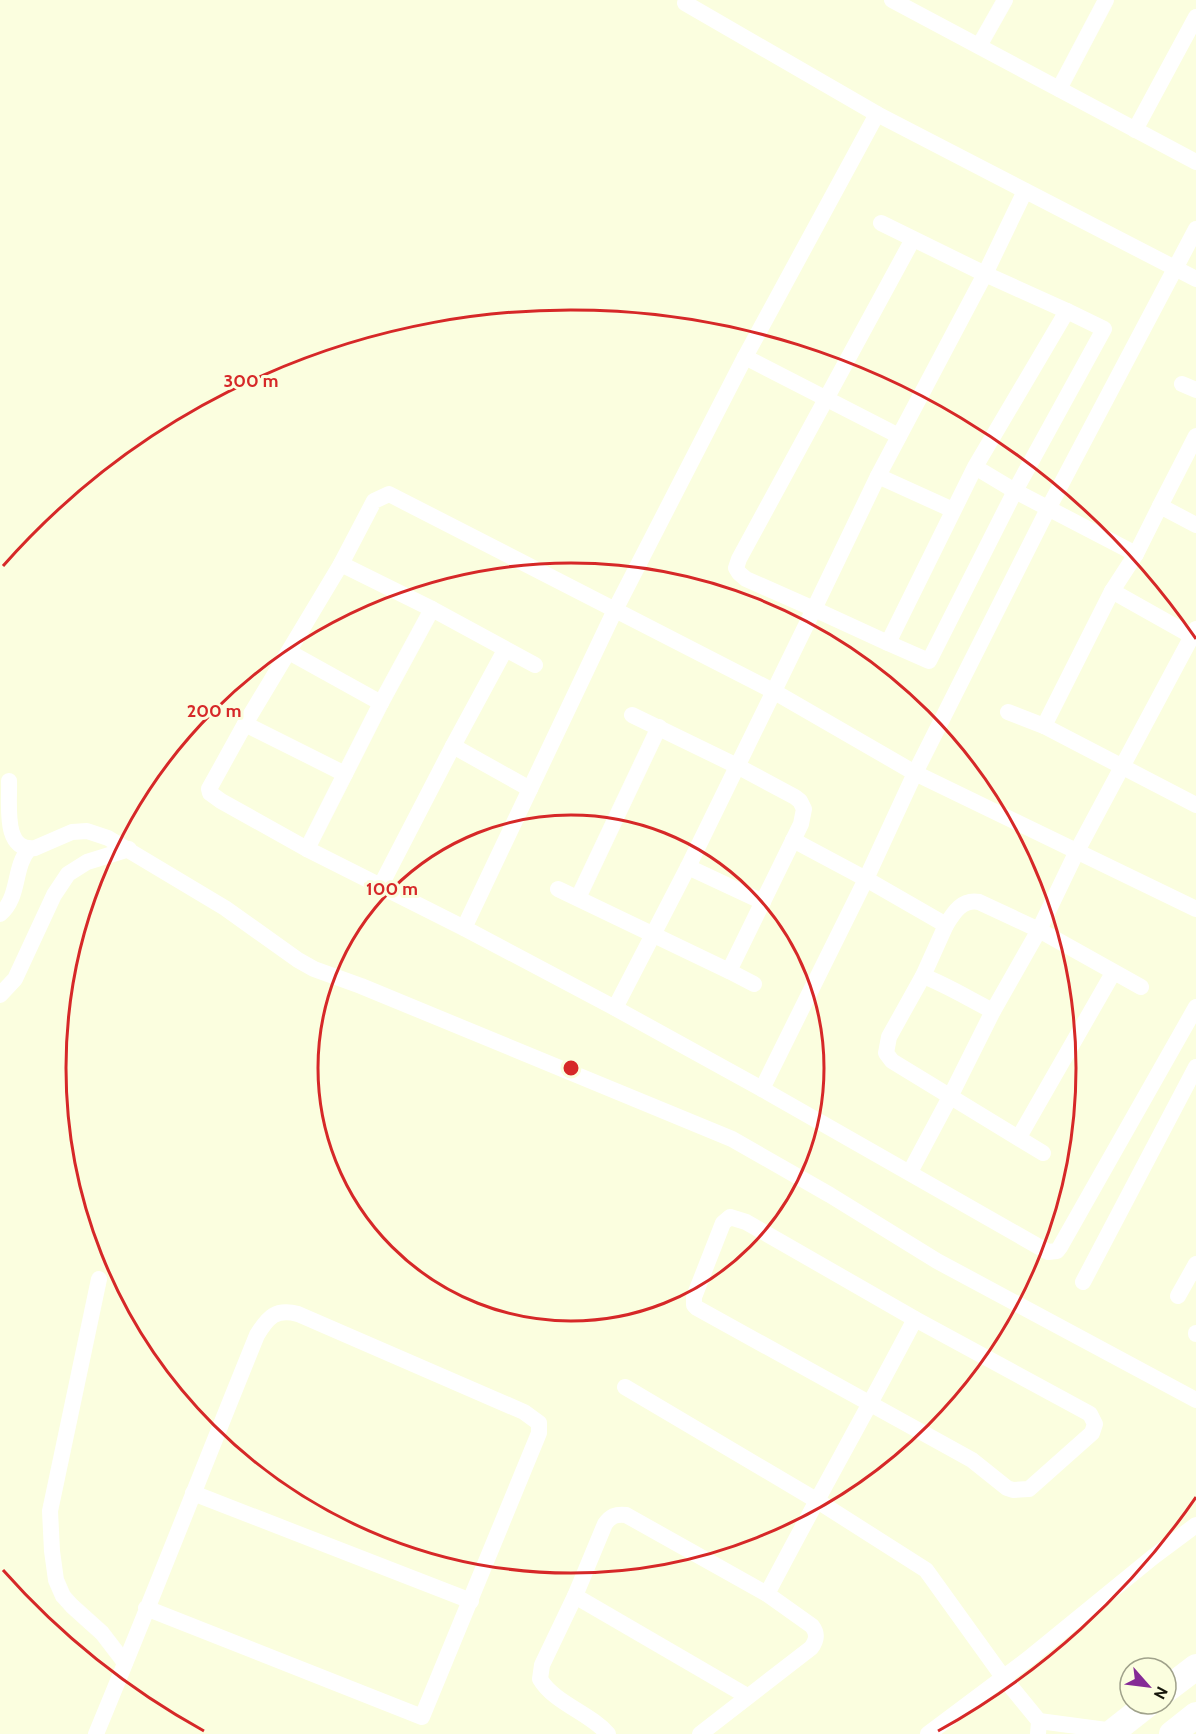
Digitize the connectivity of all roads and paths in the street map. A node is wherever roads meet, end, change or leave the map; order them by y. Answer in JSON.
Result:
{"nodes":[{"id":1,"x":1005,"y":0,"type":"edge"},
{"id":2,"x":1106,"y":0,"type":"edge"},
{"id":3,"x":901,"y":2,"type":"edge"},
{"id":4,"x":685,"y":3,"type":"dead end"},
{"id":5,"x":1196,"y":17,"type":"edge"},
{"id":6,"x":979,"y":46,"type":"junction"},
{"id":7,"x":1059,"y":89,"type":"junction"},
{"id":8,"x":877,"y":114,"type":"junction"},
{"id":9,"x":1135,"y":130,"type":"junction"},
{"id":10,"x":1196,"y":162,"type":"edge"},
{"id":11,"x":1025,"y":191,"type":"junction"},
{"id":12,"x":881,"y":223,"type":"dead end"},
{"id":13,"x":1196,"y":229,"type":"edge"},
{"id":14,"x":913,"y":239,"type":"junction"},
{"id":15,"x":1175,"y":268,"type":"junction"},
{"id":16,"x":985,"y":274,"type":"junction"},
{"id":17,"x":1196,"y":279,"type":"edge"},
{"id":18,"x":1067,"y":311,"type":"junction"},
{"id":19,"x":745,"y":357,"type":"junction"},
{"id":20,"x":826,"y":399,"type":"junction"},
{"id":21,"x":899,"y":436,"type":"junction"},
{"id":22,"x":1196,"y":436,"type":"edge"},
{"id":23,"x":975,"y":467,"type":"junction"},
{"id":24,"x":878,"y":476,"type":"junction"},
{"id":25,"x":1015,"y":491,"type":"junction"},
{"id":26,"x":1160,"y":506,"type":"junction"},
{"id":27,"x":1048,"y":509,"type":"junction"},
{"id":28,"x":953,"y":510,"type":"junction"},
{"id":29,"x":1196,"y":525,"type":"edge"},
{"id":30,"x":1136,"y":554,"type":"junction"},
{"id":31,"x":341,"y":564,"type":"junction"},
{"id":32,"x":1112,"y":591,"type":"junction"},
{"id":33,"x":432,"y":609,"type":"junction"},
{"id":34,"x":814,"y":609,"type":"junction"},
{"id":35,"x":615,"y":610,"type":"junction"},
{"id":36,"x":1194,"y":632,"type":"edge"},
{"id":37,"x":888,"y":643,"type":"junction"},
{"id":38,"x":506,"y":650,"type":"junction"},
{"id":39,"x":289,"y":652,"type":"junction"},
{"id":40,"x":535,"y":665,"type":"dead end"},
{"id":41,"x":773,"y":691,"type":"junction"},
{"id":42,"x":381,"y":703,"type":"junction"},
{"id":43,"x":1008,"y":712,"type":"dead end"},
{"id":44,"x":632,"y":715,"type":"dead end"},
{"id":45,"x":244,"y":724,"type":"junction"},
{"id":46,"x":1044,"y":726,"type":"junction"},
{"id":47,"x":659,"y":728,"type":"junction"},
{"id":48,"x":453,"y":746,"type":"junction"},
{"id":49,"x":737,"y":766,"type":"junction"},
{"id":50,"x":1123,"y":766,"type":"junction"},
{"id":51,"x":915,"y":773,"type":"junction"},
{"id":52,"x":345,"y":774,"type":"junction"},
{"id":53,"x":9,"y":781,"type":"dead end"},
{"id":54,"x":530,"y":789,"type":"junction"},
{"id":55,"x":1195,"y":802,"type":"edge"},
{"id":56,"x":793,"y":840,"type":"junction"},
{"id":57,"x":29,"y":849,"type":"junction"},
{"id":58,"x":129,"y":849,"type":"junction"},
{"id":59,"x":307,"y":849,"type":"junction"},
{"id":60,"x":1077,"y":851,"type":"junction"},
{"id":61,"x":688,"y":867,"type":"junction"},
{"id":62,"x":867,"y":879,"type":"junction"},
{"id":63,"x":381,"y":887,"type":"junction"},
{"id":64,"x":558,"y":889,"type":"dead end"},
{"id":65,"x":578,"y":898,"type":"junction"},
{"id":66,"x":763,"y":902,"type":"junction"},
{"id":67,"x":1196,"y":909,"type":"edge"},
{"id":68,"x":0,"y":914,"type":"edge"},
{"id":69,"x":946,"y":925,"type":"junction"},
{"id":70,"x":464,"y":928,"type":"junction"},
{"id":71,"x":1039,"y":930,"type":"junction"},
{"id":72,"x":651,"y":935,"type":"junction"},
{"id":73,"x":729,"y":971,"type":"junction"},
{"id":74,"x":1113,"y":973,"type":"junction"},
{"id":75,"x":923,"y":976,"type":"junction"},
{"id":76,"x":754,"y":984,"type":"dead end"},
{"id":77,"x":1141,"y":987,"type":"dead end"},
{"id":78,"x":0,"y":995,"type":"edge"},
{"id":79,"x":1196,"y":1007,"type":"edge"},
{"id":80,"x":615,"y":1008,"type":"junction"},
{"id":81,"x":993,"y":1011,"type":"junction"},
{"id":82,"x":1196,"y":1067,"type":"edge"},
{"id":83,"x":762,"y":1089,"type":"junction"},
{"id":84,"x":950,"y":1097,"type":"junction"},
{"id":85,"x":1019,"y":1137,"type":"junction"},
{"id":86,"x":1043,"y":1153,"type":"dead end"},
{"id":87,"x":910,"y":1172,"type":"junction"},
{"id":88,"x":1196,"y":1264,"type":"edge"},
{"id":89,"x":99,"y":1279,"type":"dead end"},
{"id":90,"x":1083,"y":1281,"type":"dead end"},
{"id":91,"x":1178,"y":1296,"type":"dead end"},
{"id":92,"x":915,"y":1319,"type":"junction"},
{"id":93,"x":625,"y":1387,"type":"dead end"},
{"id":94,"x":1196,"y":1400,"type":"edge"},
{"id":95,"x":870,"y":1404,"type":"junction"},
{"id":96,"x":193,"y":1493,"type":"junction"},
{"id":97,"x":816,"y":1500,"type":"junction"},
{"id":98,"x":1196,"y":1525,"type":"edge"},
{"id":99,"x":767,"y":1594,"type":"junction"},
{"id":100,"x":575,"y":1596,"type":"junction"},
{"id":101,"x":471,"y":1601,"type":"junction"},
{"id":102,"x":146,"y":1608,"type":"junction"},
{"id":103,"x":125,"y":1663,"type":"junction"},
{"id":104,"x":1196,"y":1667,"type":"edge"},
{"id":105,"x":1003,"y":1677,"type":"junction"},
{"id":106,"x":1178,"y":1681,"type":"edge"},
{"id":107,"x":747,"y":1696,"type":"junction"},
{"id":108,"x":1196,"y":1715,"type":"edge"},
{"id":109,"x":1133,"y":1716,"type":"edge"},
{"id":110,"x":1038,"y":1727,"type":"edge"},
{"id":111,"x":605,"y":1731,"type":"edge"},
{"id":112,"x":1112,"y":1732,"type":"edge"},
{"id":113,"x":96,"y":1734,"type":"edge"},
{"id":114,"x":621,"y":1734,"type":"edge"},
{"id":115,"x":700,"y":1734,"type":"edge"},
{"id":116,"x":927,"y":1734,"type":"edge"},
{"id":117,"x":1172,"y":1734,"type":"edge"}],
"edges":[{"from":1,"to":6,"type":"street"},
{"from":2,"to":7,"type":"street"},
{"from":3,"to":6,"type":"street"},
{"from":4,"to":8,"type":"street"},
{"from":5,"to":9,"type":"street"},
{"from":6,"to":7,"type":"street"},
{"from":7,"to":9,"type":"street"},
{"from":8,"to":11,"type":"street"},
{"from":8,"to":19,"type":"street"},
{"from":9,"to":10,"type":"street"},
{"from":11,"to":15,"type":"street"},
{"from":11,"to":16,"type":"street"},
{"from":12,"to":14,"type":"street"},
{"from":13,"to":15,"type":"street"},
{"from":14,"to":16,"type":"street"},
{"from":14,"to":20,"type":"street"},
{"from":15,"to":17,"type":"street"},
{"from":15,"to":27,"type":"street"},
{"from":16,"to":18,"type":"street"},
{"from":16,"to":21,"type":"street"},
{"from":18,"to":23,"type":"street"},
{"from":18,"to":25,"type":"street"},
{"from":19,"to":20,"type":"street"},
{"from":19,"to":35,"type":"street"},
{"from":20,"to":21,"type":"street"},
{"from":20,"to":34,"type":"street"},
{"from":21,"to":24,"type":"street"},
{"from":22,"to":26,"type":"street"},
{"from":23,"to":25,"type":"street"},
{"from":23,"to":28,"type":"street"},
{"from":24,"to":28,"type":"street"},
{"from":24,"to":34,"type":"street"},
{"from":25,"to":27,"type":"street"},
{"from":25,"to":37,"type":"street"},
{"from":26,"to":29,"type":"street"},
{"from":26,"to":30,"type":"street"},
{"from":27,"to":30,"type":"street"},
{"from":27,"to":51,"type":"street"},
{"from":28,"to":37,"type":"street"},
{"from":30,"to":32,"type":"street"},
{"from":31,"to":33,"type":"street"},
{"from":31,"to":35,"type":"street"},
{"from":31,"to":39,"type":"street"},
{"from":32,"to":36,"type":"street"},
{"from":32,"to":46,"type":"street"},
{"from":33,"to":38,"type":"street"},
{"from":33,"to":42,"type":"street"},
{"from":34,"to":37,"type":"street"},
{"from":34,"to":41,"type":"street"},
{"from":35,"to":41,"type":"street"},
{"from":35,"to":54,"type":"street"},
{"from":36,"to":50,"type":"street"},
{"from":38,"to":40,"type":"street"},
{"from":38,"to":48,"type":"street"},
{"from":39,"to":42,"type":"street"},
{"from":39,"to":45,"type":"street"},
{"from":41,"to":49,"type":"street"},
{"from":41,"to":51,"type":"street"},
{"from":42,"to":52,"type":"street"},
{"from":43,"to":46,"type":"street"},
{"from":44,"to":47,"type":"street"},
{"from":45,"to":52,"type":"street"},
{"from":45,"to":59,"type":"street"},
{"from":46,"to":50,"type":"street"},
{"from":47,"to":49,"type":"street"},
{"from":47,"to":65,"type":"street"},
{"from":48,"to":54,"type":"street"},
{"from":48,"to":63,"type":"street"},
{"from":49,"to":56,"type":"street"},
{"from":49,"to":61,"type":"street"},
{"from":50,"to":55,"type":"street"},
{"from":50,"to":60,"type":"street"},
{"from":51,"to":60,"type":"street"},
{"from":51,"to":62,"type":"street"},
{"from":52,"to":59,"type":"street"},
{"from":53,"to":57,"type":"street"},
{"from":54,"to":70,"type":"street"},
{"from":56,"to":62,"type":"street"},
{"from":56,"to":66,"type":"street"},
{"from":57,"to":58,"type":"street"},
{"from":57,"to":68,"type":"street"},
{"from":58,"to":78,"type":"street"},
{"from":58,"to":94,"type":"street"},
{"from":59,"to":63,"type":"street"},
{"from":60,"to":67,"type":"street"},
{"from":60,"to":71,"type":"street"},
{"from":61,"to":66,"type":"street"},
{"from":61,"to":72,"type":"street"},
{"from":62,"to":69,"type":"street"},
{"from":62,"to":83,"type":"street"},
{"from":63,"to":70,"type":"street"},
{"from":64,"to":65,"type":"street"},
{"from":65,"to":72,"type":"street"},
{"from":66,"to":73,"type":"street"},
{"from":69,"to":71,"type":"street"},
{"from":69,"to":75,"type":"street"},
{"from":70,"to":80,"type":"street"},
{"from":71,"to":74,"type":"street"},
{"from":71,"to":81,"type":"street"},
{"from":72,"to":73,"type":"street"},
{"from":72,"to":80,"type":"street"},
{"from":73,"to":76,"type":"street"},
{"from":74,"to":77,"type":"street"},
{"from":74,"to":85,"type":"street"},
{"from":75,"to":81,"type":"street"},
{"from":75,"to":84,"type":"street"},
{"from":79,"to":87,"type":"street"},
{"from":80,"to":83,"type":"street"},
{"from":81,"to":84,"type":"street"},
{"from":82,"to":90,"type":"street"},
{"from":83,"to":87,"type":"street"},
{"from":84,"to":85,"type":"street"},
{"from":84,"to":87,"type":"street"},
{"from":85,"to":86,"type":"street"},
{"from":88,"to":91,"type":"street"},
{"from":89,"to":103,"type":"street"},
{"from":92,"to":95,"type":"street"},
{"from":92,"to":95,"type":"street"},
{"from":92,"to":95,"type":"street"},
{"from":93,"to":97,"type":"street"},
{"from":95,"to":97,"type":"street"},
{"from":96,"to":101,"type":"street"},
{"from":96,"to":101,"type":"street"},
{"from":96,"to":102,"type":"street"},
{"from":97,"to":99,"type":"street"},
{"from":97,"to":105,"type":"street"},
{"from":98,"to":105,"type":"street"},
{"from":99,"to":100,"type":"street"},
{"from":99,"to":107,"type":"street"},
{"from":100,"to":107,"type":"street"},
{"from":100,"to":111,"type":"street"},
{"from":101,"to":102,"type":"street"},
{"from":102,"to":103,"type":"street"},
{"from":103,"to":113,"type":"street"},
{"from":104,"to":106,"type":"highway"},
{"from":105,"to":110,"type":"street"},
{"from":105,"to":116,"type":"street"},
{"from":107,"to":115,"type":"street"},
{"from":108,"to":117,"type":"highway"},
{"from":109,"to":112,"type":"highway"},
{"from":110,"to":112,"type":"street"},
{"from":111,"to":114,"type":"street"}]}
